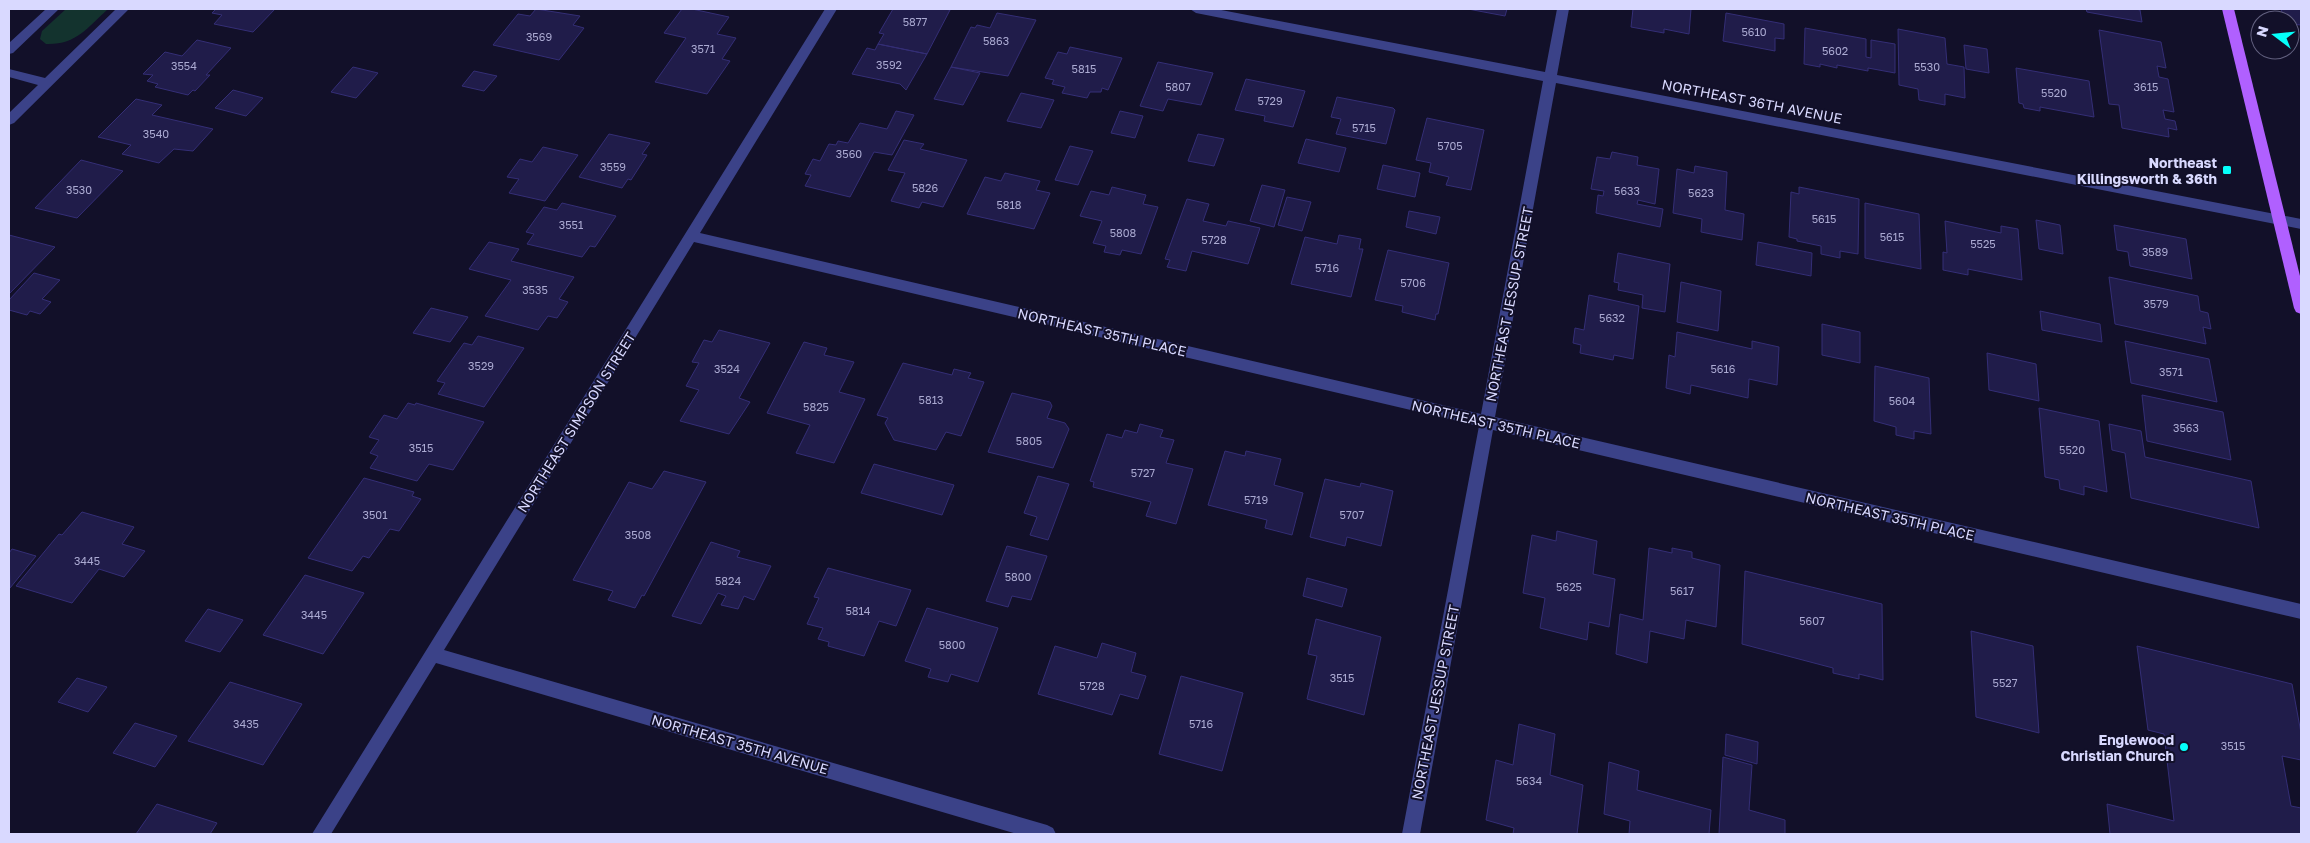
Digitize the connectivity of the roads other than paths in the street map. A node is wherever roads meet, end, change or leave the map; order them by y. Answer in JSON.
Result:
{"nodes":[{"id":1,"x":53,"y":9,"type":"edge"},
{"id":2,"x":123,"y":9,"type":"edge"},
{"id":3,"x":832,"y":9,"type":"edge"},
{"id":4,"x":1196,"y":9,"type":"edge"},
{"id":5,"x":1563,"y":9,"type":"edge"},
{"id":6,"x":2228,"y":9,"type":"edge"},
{"id":7,"x":9,"y":50,"type":"edge"},
{"id":8,"x":9,"y":74,"type":"edge"},
{"id":9,"x":1552,"y":77,"type":"junction"},
{"id":10,"x":48,"y":82,"type":"junction"},
{"id":11,"x":9,"y":120,"type":"edge"},
{"id":12,"x":2280,"y":220,"type":"junction"},
{"id":13,"x":2301,"y":224,"type":"edge"},
{"id":14,"x":691,"y":236,"type":"junction"},
{"id":15,"x":2301,"y":308,"type":"edge"},
{"id":16,"x":1487,"y":422,"type":"junction"},
{"id":17,"x":2301,"y":612,"type":"edge"},
{"id":18,"x":432,"y":654,"type":"junction"},
{"id":19,"x":321,"y":834,"type":"edge"},
{"id":20,"x":1047,"y":834,"type":"edge"},
{"id":21,"x":1410,"y":834,"type":"edge"}],
"edges":[{"from":1,"to":7,"type":"street"},
{"from":2,"to":10,"type":"street"},
{"from":3,"to":14,"type":"street","name":"NORTHEAST SIMPSON STREET"},
{"from":4,"to":9,"type":"street","name":"NORTHEAST 36TH AVENUE"},
{"from":5,"to":9,"type":"street","name":"NORTHEAST JESSUP STREET"},
{"from":6,"to":12,"type":"main road"},
{"from":8,"to":10,"type":"street"},
{"from":9,"to":12,"type":"street","name":"NORTHEAST 36TH AVENUE"},
{"from":9,"to":16,"type":"street","name":"NORTHEAST JESSUP STREET"},
{"from":10,"to":11,"type":"street"},
{"from":12,"to":13,"type":"street","name":"NORTHEAST 36TH AVENUE"},
{"from":12,"to":15,"type":"main road"},
{"from":14,"to":16,"type":"street","name":"NORTHEAST 35TH PLACE"},
{"from":14,"to":18,"type":"street","name":"NORTHEAST SIMPSON STREET"},
{"from":16,"to":17,"type":"street","name":"NORTHEAST 35TH PLACE"},
{"from":16,"to":21,"type":"street","name":"NORTHEAST JESSUP STREET"},
{"from":18,"to":19,"type":"street","name":"NORTHEAST SIMPSON STREET"},
{"from":18,"to":20,"type":"street","name":"NORTHEAST 35TH AVENUE"}]}
